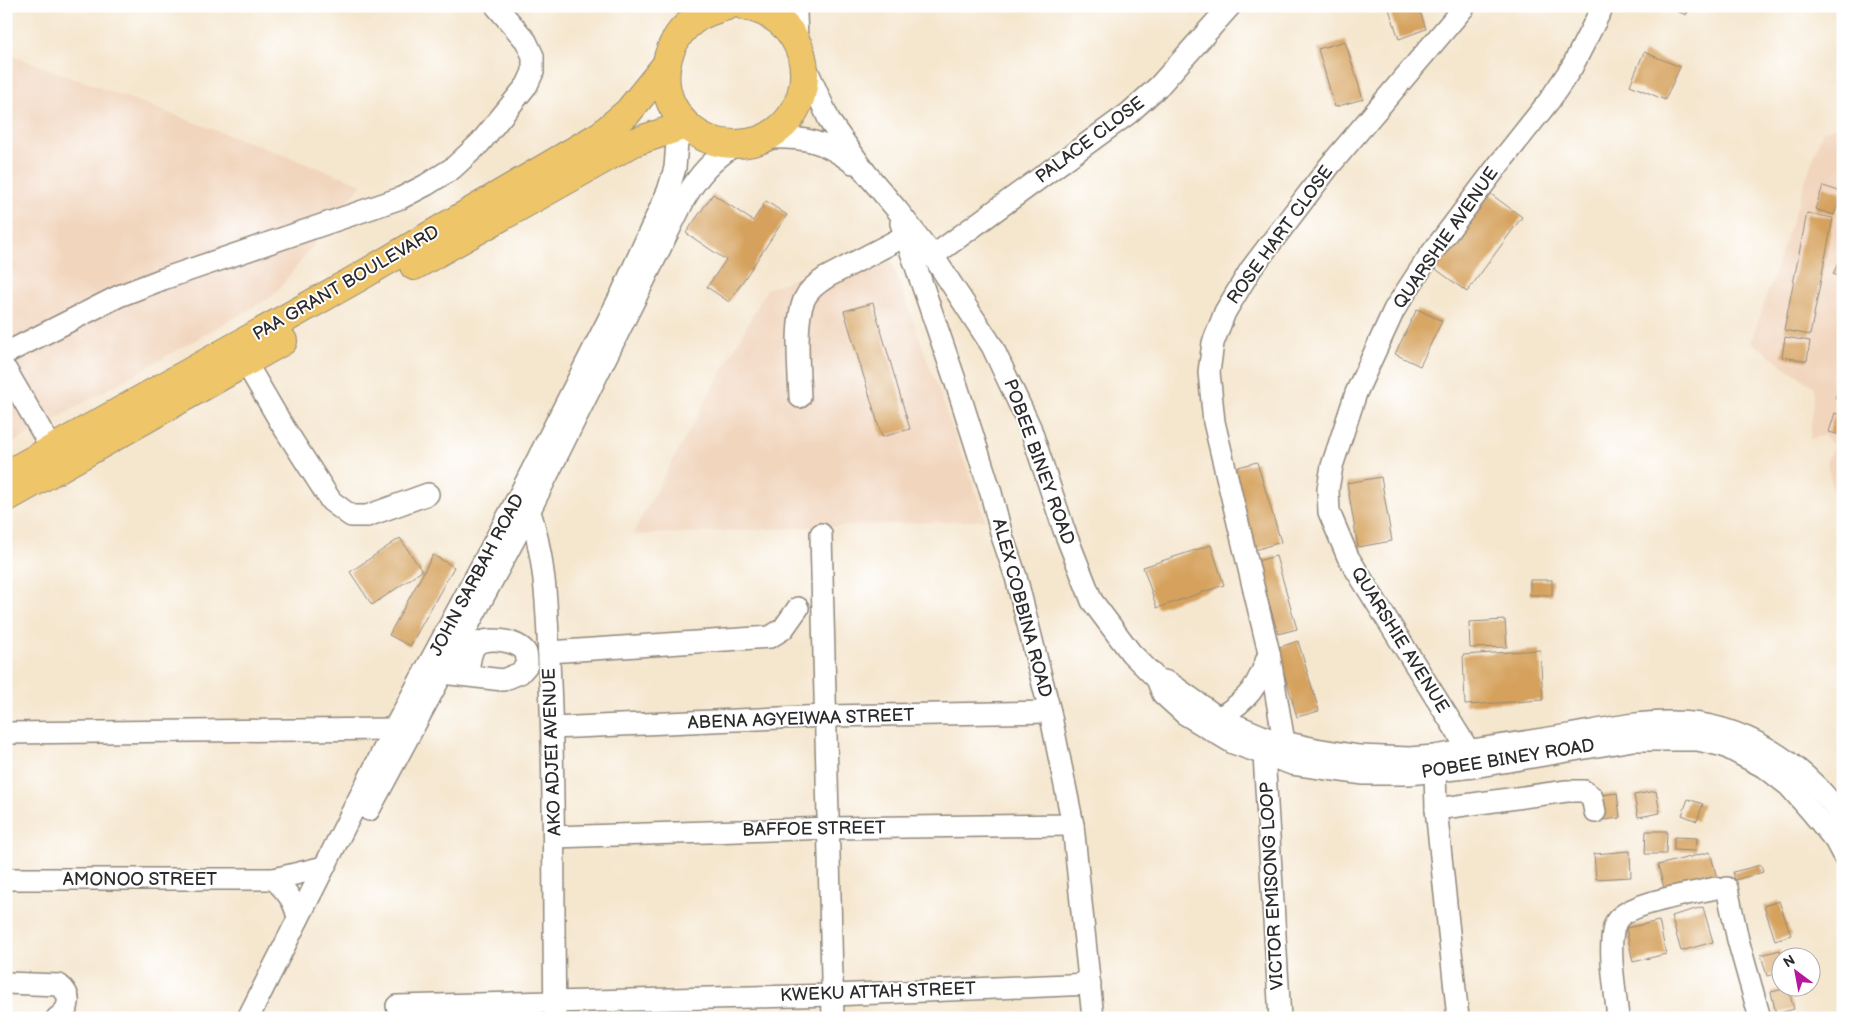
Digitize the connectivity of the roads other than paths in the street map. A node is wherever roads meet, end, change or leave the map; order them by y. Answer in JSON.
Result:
{"nodes":[{"id":1,"x":496,"y":6,"type":"edge"},
{"id":2,"x":743,"y":6,"type":"edge"},
{"id":3,"x":798,"y":6,"type":"edge"},
{"id":4,"x":1230,"y":6,"type":"edge"},
{"id":5,"x":1465,"y":6,"type":"edge"},
{"id":6,"x":1603,"y":6,"type":"edge"},
{"id":7,"x":682,"y":18,"type":"edge"},
{"id":8,"x":800,"y":51,"type":"junction"},
{"id":9,"x":666,"y":66,"type":"junction"},
{"id":10,"x":687,"y":126,"type":"junction"},
{"id":11,"x":764,"y":138,"type":"junction"},
{"id":12,"x":734,"y":145,"type":"junction"},
{"id":13,"x":866,"y":173,"type":"junction"},
{"id":14,"x":898,"y":210,"type":"junction"},
{"id":15,"x":905,"y":236,"type":"junction"},
{"id":16,"x":933,"y":256,"type":"junction"},
{"id":17,"x":6,"y":353,"type":"edge"},
{"id":18,"x":246,"y":363,"type":"junction"},
{"id":19,"x":6,"y":370,"type":"edge"},
{"id":20,"x":800,"y":396,"type":"dead end"},
{"id":21,"x":57,"y":458,"type":"junction"},
{"id":22,"x":6,"y":475,"type":"edge"},
{"id":23,"x":522,"y":490,"type":"junction"},
{"id":24,"x":428,"y":494,"type":"dead end"},
{"id":25,"x":6,"y":498,"type":"edge"},
{"id":26,"x":530,"y":510,"type":"junction"},
{"id":27,"x":821,"y":534,"type":"dead end"},
{"id":28,"x":798,"y":608,"type":"dead end"},
{"id":29,"x":549,"y":652,"type":"junction"},
{"id":30,"x":1269,"y":653,"type":"junction"},
{"id":31,"x":442,"y":673,"type":"junction"},
{"id":32,"x":468,"y":676,"type":"dead end"},
{"id":33,"x":1157,"y":679,"type":"junction"},
{"id":34,"x":1050,"y":712,"type":"junction"},
{"id":35,"x":827,"y":716,"type":"junction"},
{"id":36,"x":1219,"y":718,"type":"junction"},
{"id":37,"x":552,"y":728,"type":"junction"},
{"id":38,"x":394,"y":729,"type":"junction"},
{"id":39,"x":6,"y":733,"type":"edge"},
{"id":40,"x":1284,"y":742,"type":"junction"},
{"id":41,"x":1469,"y":751,"type":"junction"},
{"id":42,"x":1264,"y":755,"type":"junction"},
{"id":43,"x":1435,"y":771,"type":"junction"},
{"id":44,"x":1436,"y":809,"type":"junction"},
{"id":45,"x":1595,"y":812,"type":"dead end"},
{"id":46,"x":1843,"y":818,"type":"edge"},
{"id":47,"x":1073,"y":825,"type":"junction"},
{"id":48,"x":829,"y":828,"type":"junction"},
{"id":49,"x":554,"y":837,"type":"junction"},
{"id":50,"x":1843,"y":856,"type":"edge"},
{"id":51,"x":324,"y":867,"type":"junction"},
{"id":52,"x":6,"y":879,"type":"edge"},
{"id":53,"x":274,"y":879,"type":"junction"},
{"id":54,"x":298,"y":919,"type":"junction"},
{"id":55,"x":6,"y":983,"type":"edge"},
{"id":56,"x":1090,"y":984,"type":"junction"},
{"id":57,"x":833,"y":995,"type":"junction"},
{"id":58,"x":397,"y":1006,"type":"dead end"},
{"id":59,"x":555,"y":1010,"type":"edge"},
{"id":60,"x":57,"y":1018,"type":"edge"},
{"id":61,"x":248,"y":1018,"type":"edge"},
{"id":62,"x":262,"y":1018,"type":"edge"},
{"id":63,"x":833,"y":1018,"type":"edge"},
{"id":64,"x":1093,"y":1018,"type":"edge"},
{"id":65,"x":1280,"y":1018,"type":"edge"},
{"id":66,"x":1458,"y":1018,"type":"edge"},
{"id":67,"x":1618,"y":1018,"type":"edge"},
{"id":68,"x":1760,"y":1018,"type":"edge"}],
"edges":[{"from":1,"to":17,"type":"street"},
{"from":2,"to":7,"type":"main road"},
{"from":2,"to":8,"type":"main road"},
{"from":3,"to":8,"type":"street"},
{"from":4,"to":16,"type":"street","name":"PALACE CLOSE"},
{"from":5,"to":30,"type":"street","name":"ROSE HART CLOSE"},
{"from":6,"to":41,"type":"street","name":"QUARSHIE AVENUE"},
{"from":7,"to":9,"type":"main road"},
{"from":8,"to":11,"type":"main road"},
{"from":8,"to":13,"type":"street"},
{"from":9,"to":10,"type":"main road"},
{"from":9,"to":21,"type":"main road","name":"PAA GRANT BOULEVARD"},
{"from":10,"to":12,"type":"main road"},
{"from":10,"to":18,"type":"main road","name":"PAA GRANT BOULEVARD"},
{"from":10,"to":23,"type":"street","name":"JOHN SARBAH ROAD"},
{"from":11,"to":12,"type":"main road"},
{"from":11,"to":13,"type":"street"},
{"from":12,"to":26,"type":"street","name":"JOHN SARBAH ROAD"},
{"from":13,"to":14,"type":"street","name":"POBEE BINEY ROAD"},
{"from":14,"to":15,"type":"street","name":"ALEX COBBINA ROAD"},
{"from":14,"to":16,"type":"street","name":"POBEE BINEY ROAD"},
{"from":15,"to":20,"type":"street"},
{"from":15,"to":34,"type":"street","name":"ALEX COBBINA ROAD"},
{"from":16,"to":33,"type":"street","name":"POBEE BINEY ROAD"},
{"from":18,"to":21,"type":"main road","name":"PAA GRANT BOULEVARD"},
{"from":18,"to":24,"type":"street"},
{"from":19,"to":21,"type":"street"},
{"from":21,"to":22,"type":"main road","name":"PAA GRANT BOULEVARD"},
{"from":21,"to":25,"type":"main road","name":"PAA GRANT BOULEVARD"},
{"from":23,"to":26,"type":"street","name":"AKO ADJEI AVENUE"},
{"from":23,"to":38,"type":"street","name":"JOHN SARBAH ROAD"},
{"from":26,"to":29,"type":"street","name":"AKO ADJEI AVENUE"},
{"from":26,"to":31,"type":"street","name":"JOHN SARBAH ROAD"},
{"from":27,"to":35,"type":"street"},
{"from":28,"to":29,"type":"street"},
{"from":29,"to":37,"type":"street","name":"AKO ADJEI AVENUE"},
{"from":30,"to":36,"type":"street"},
{"from":30,"to":40,"type":"street","name":"ROSE HART CLOSE"},
{"from":31,"to":32,"type":"street"},
{"from":31,"to":62,"type":"street","name":"JOHN SARBAH ROAD"},
{"from":33,"to":36,"type":"street","name":"POBEE BINEY ROAD"},
{"from":33,"to":42,"type":"street","name":"POBEE BINEY ROAD"},
{"from":34,"to":35,"type":"street","name":"ABENA AGYEIWAA STREET"},
{"from":34,"to":47,"type":"street","name":"ALEX COBBINA ROAD"},
{"from":35,"to":37,"type":"street","name":"ABENA AGYEIWAA STREET"},
{"from":35,"to":48,"type":"street"},
{"from":36,"to":40,"type":"street","name":"POBEE BINEY ROAD"},
{"from":37,"to":49,"type":"street","name":"AKO ADJEI AVENUE"},
{"from":38,"to":39,"type":"street"},
{"from":38,"to":51,"type":"street","name":"JOHN SARBAH ROAD"},
{"from":40,"to":41,"type":"street","name":"POBEE BINEY ROAD"},
{"from":41,"to":46,"type":"street","name":"POBEE BINEY ROAD"},
{"from":42,"to":43,"type":"street","name":"POBEE BINEY ROAD"},
{"from":42,"to":65,"type":"street","name":"VICTOR EMISONG LOOP"},
{"from":43,"to":44,"type":"street"},
{"from":43,"to":50,"type":"street","name":"POBEE BINEY ROAD"},
{"from":44,"to":45,"type":"street"},
{"from":44,"to":66,"type":"street"},
{"from":47,"to":48,"type":"street","name":"BAFFOE STREET"},
{"from":47,"to":56,"type":"street","name":"ALEX COBBINA ROAD"},
{"from":48,"to":49,"type":"street","name":"BAFFOE STREET"},
{"from":48,"to":57,"type":"street"},
{"from":49,"to":59,"type":"street","name":"AKO ADJEI AVENUE"},
{"from":51,"to":53,"type":"street","name":"AMONOO STREET"},
{"from":51,"to":54,"type":"street","name":"JOHN SARBAH ROAD"},
{"from":52,"to":53,"type":"street","name":"AMONOO STREET"},
{"from":53,"to":54,"type":"street"},
{"from":54,"to":61,"type":"street","name":"JOHN SARBAH ROAD"},
{"from":55,"to":60,"type":"street"},
{"from":56,"to":57,"type":"street","name":"KWEKU ATTAH STREET"},
{"from":56,"to":64,"type":"street","name":"ALEX COBBINA ROAD"},
{"from":57,"to":59,"type":"street","name":"KWEKU ATTAH STREET"},
{"from":57,"to":63,"type":"street"},
{"from":58,"to":59,"type":"street","name":"KWEKU ATTAH STREET"},
{"from":67,"to":68,"type":"street"}]}
